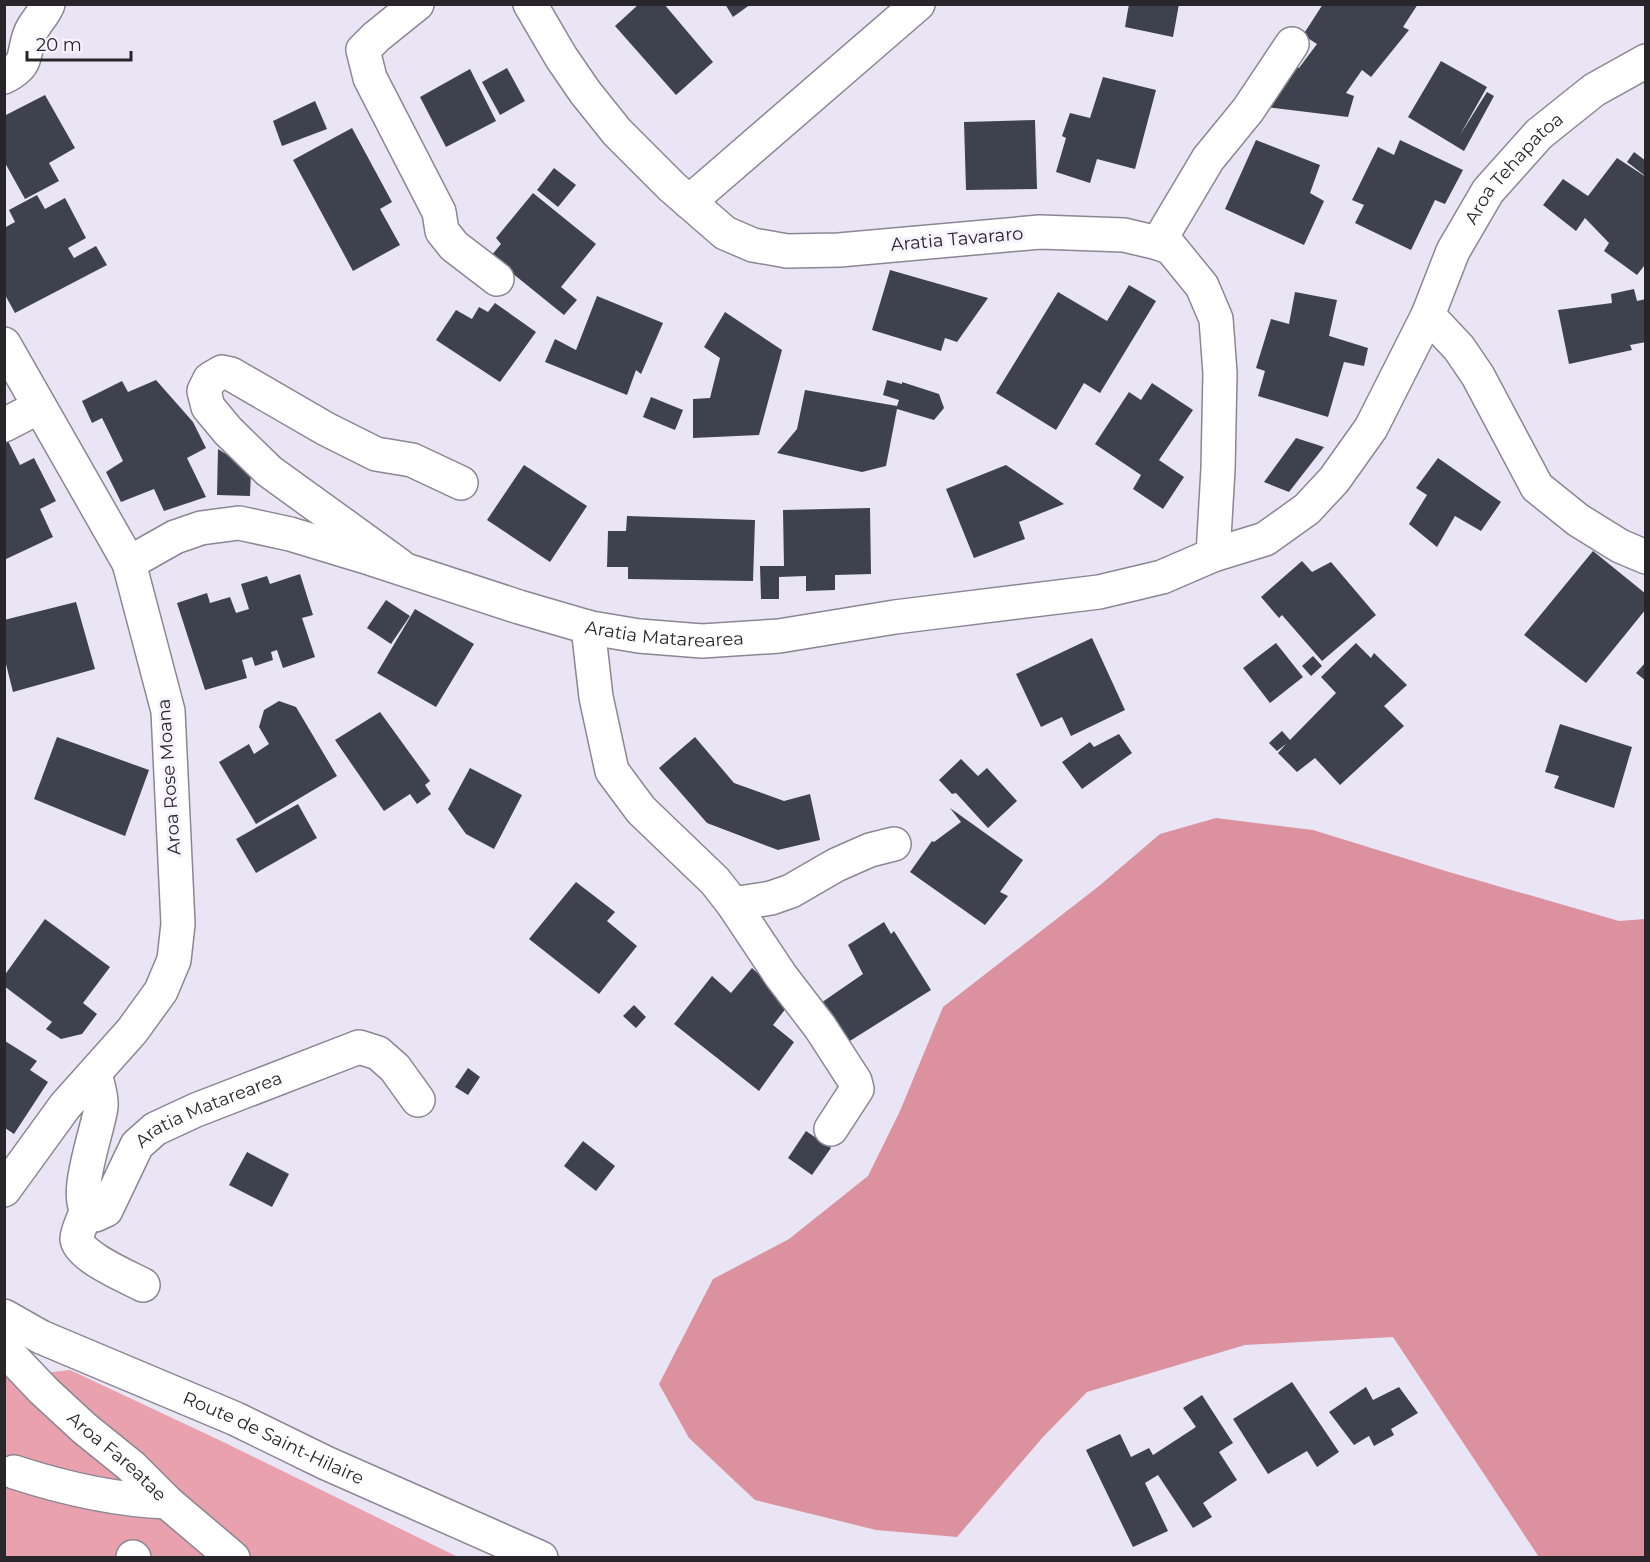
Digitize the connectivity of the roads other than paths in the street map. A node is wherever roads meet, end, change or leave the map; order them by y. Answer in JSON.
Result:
{"nodes":[{"id":1,"x":48,"y":4,"type":"edge"},
{"id":2,"x":417,"y":4,"type":"edge"},
{"id":3,"x":530,"y":4,"type":"edge"},
{"id":4,"x":918,"y":4,"type":"edge"},
{"id":5,"x":1292,"y":44,"type":"dead end"},
{"id":6,"x":1646,"y":62,"type":"edge"},
{"id":7,"x":4,"y":78,"type":"edge"},
{"id":8,"x":689,"y":202,"type":"junction"},
{"id":9,"x":1158,"y":243,"type":"junction"},
{"id":10,"x":497,"y":279,"type":"dead end"},
{"id":11,"x":1428,"y":315,"type":"junction"},
{"id":12,"x":4,"y":344,"type":"edge"},
{"id":13,"x":39,"y":407,"type":"junction"},
{"id":14,"x":4,"y":425,"type":"edge"},
{"id":15,"x":461,"y":483,"type":"dead end"},
{"id":16,"x":1213,"y":555,"type":"junction"},
{"id":17,"x":1646,"y":557,"type":"edge"},
{"id":18,"x":129,"y":563,"type":"junction"},
{"id":19,"x":405,"y":569,"type":"junction"},
{"id":20,"x":588,"y":627,"type":"junction"},
{"id":21,"x":894,"y":844,"type":"dead end"},
{"id":22,"x":733,"y":904,"type":"junction"},
{"id":23,"x":95,"y":1073,"type":"junction"},
{"id":24,"x":418,"y":1100,"type":"dead end"},
{"id":25,"x":831,"y":1129,"type":"dead end"},
{"id":26,"x":4,"y":1190,"type":"edge"},
{"id":27,"x":86,"y":1211,"type":"junction"},
{"id":28,"x":143,"y":1285,"type":"dead end"},
{"id":29,"x":4,"y":1316,"type":"edge"},
{"id":30,"x":4,"y":1349,"type":"edge"},
{"id":31,"x":14,"y":1472,"type":"dead end"},
{"id":32,"x":167,"y":1502,"type":"junction"},
{"id":33,"x":233,"y":1557,"type":"edge"},
{"id":34,"x":541,"y":1557,"type":"edge"}],
"edges":[{"from":1,"to":7,"type":"street"},
{"from":2,"to":10,"type":"street"},
{"from":3,"to":8,"type":"street","name":"Aratia Tavararo"},
{"from":4,"to":8,"type":"street"},
{"from":5,"to":9,"type":"street"},
{"from":6,"to":11,"type":"street","name":"Aroa Tehapatoa"},
{"from":8,"to":9,"type":"street","name":"Aratia Tavararo"},
{"from":9,"to":16,"type":"street","name":"Aratia Tavararo"},
{"from":11,"to":16,"type":"street","name":"Aroa Tehapatoa"},
{"from":11,"to":17,"type":"street"},
{"from":12,"to":13,"type":"street","name":"Aroa Rose Moana"},
{"from":13,"to":14,"type":"street"},
{"from":13,"to":18,"type":"street","name":"Aroa Rose Moana"},
{"from":15,"to":19,"type":"street"},
{"from":16,"to":20,"type":"street","name":"Aratia Matarearea"},
{"from":18,"to":19,"type":"street","name":"Aratia Matarearea"},
{"from":18,"to":23,"type":"street","name":"Aroa Rose Moana"},
{"from":19,"to":20,"type":"street","name":"Aratia Matarearea"},
{"from":20,"to":22,"type":"street"},
{"from":21,"to":22,"type":"street"},
{"from":22,"to":25,"type":"street"},
{"from":23,"to":26,"type":"street","name":"Aroa Rose Moana"},
{"from":23,"to":27,"type":"street"},
{"from":24,"to":27,"type":"street","name":"Aratia Matarearea"},
{"from":27,"to":28,"type":"street"},
{"from":29,"to":34,"type":"street","name":"Route de Saint-Hilaire"},
{"from":30,"to":32,"type":"street","name":"Aroa Fareatae"},
{"from":31,"to":32,"type":"street"},
{"from":32,"to":33,"type":"street","name":"Aroa Fareatae"}]}
